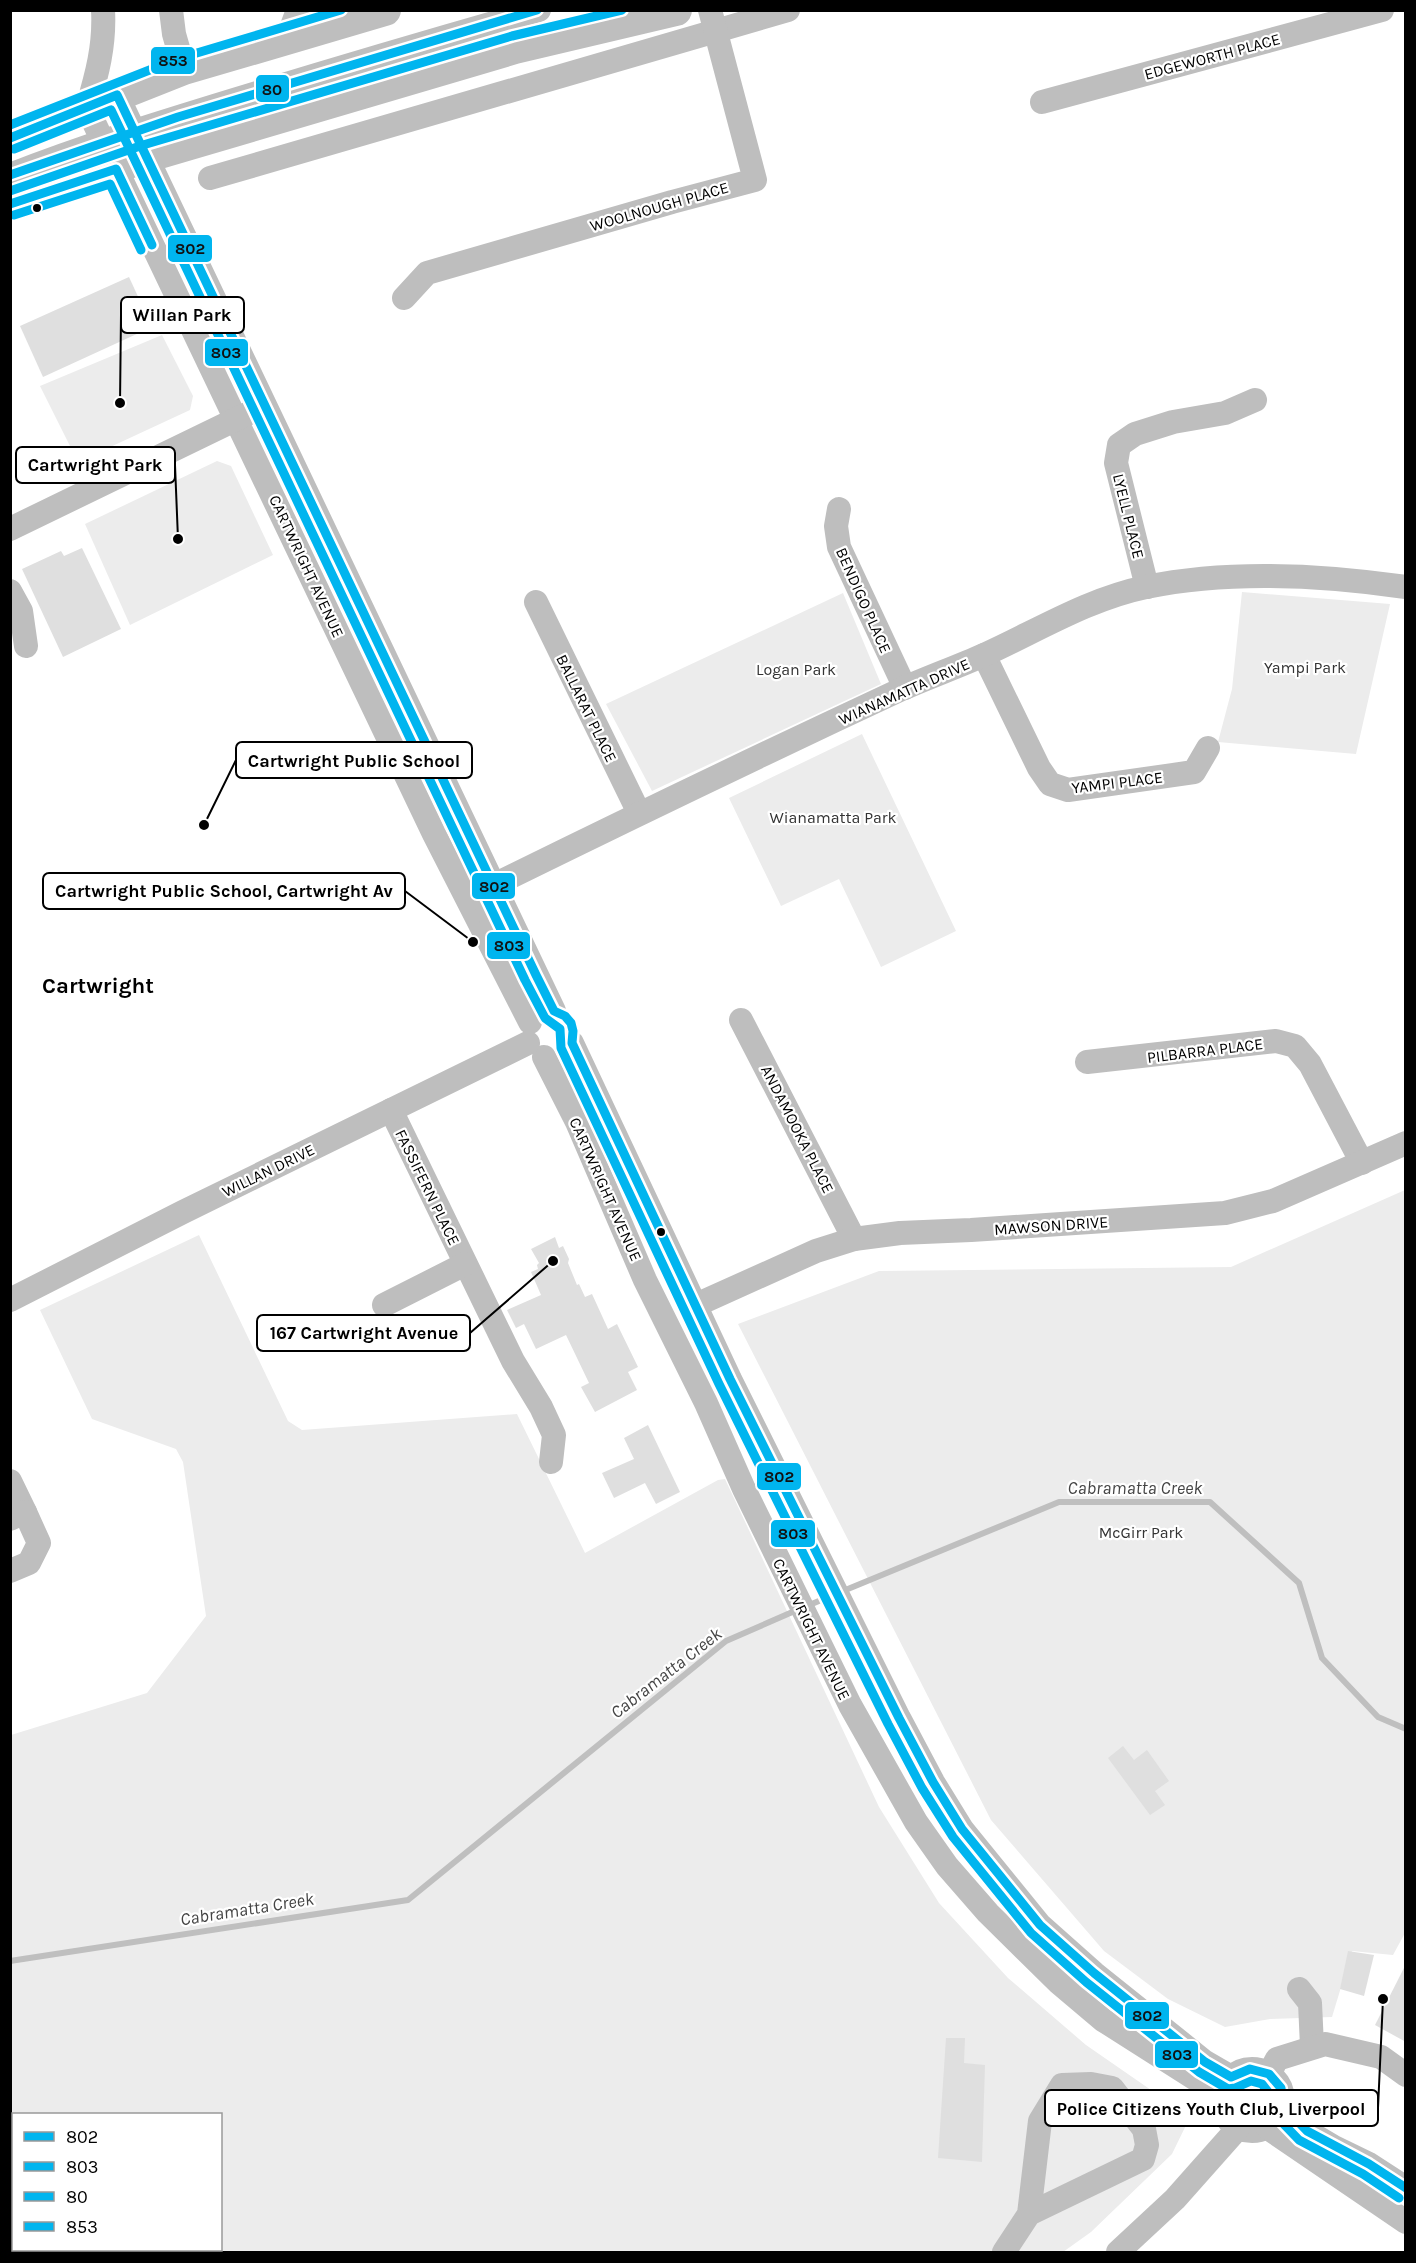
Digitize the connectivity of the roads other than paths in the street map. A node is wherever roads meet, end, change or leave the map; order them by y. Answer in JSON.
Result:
{"nodes":[{"id":1,"x":103,"y":10,"type":"edge"},
{"id":2,"x":171,"y":10,"type":"edge"},
{"id":3,"x":385,"y":10,"type":"edge"},
{"id":4,"x":539,"y":10,"type":"edge"},
{"id":5,"x":676,"y":10,"type":"edge"},
{"id":6,"x":788,"y":10,"type":"edge"},
{"id":7,"x":1382,"y":10,"type":"edge"},
{"id":8,"x":713,"y":21,"type":"edge"},
{"id":9,"x":293,"y":24,"type":"edge"},
{"id":10,"x":184,"y":69,"type":"junction"},
{"id":11,"x":117,"y":95,"type":"junction"},
{"id":12,"x":1042,"y":102,"type":"dead end"},
{"id":13,"x":87,"y":108,"type":"junction"},
{"id":14,"x":10,"y":138,"type":"edge"},
{"id":15,"x":140,"y":144,"type":"junction"},
{"id":16,"x":109,"y":155,"type":"junction"},
{"id":17,"x":10,"y":175,"type":"edge"},
{"id":18,"x":210,"y":178,"type":"dead end"},
{"id":19,"x":10,"y":204,"type":"edge"},
{"id":20,"x":404,"y":298,"type":"dead end"},
{"id":21,"x":1255,"y":400,"type":"dead end"},
{"id":22,"x":265,"y":406,"type":"junction"},
{"id":23,"x":237,"y":419,"type":"junction"},
{"id":24,"x":838,"y":509,"type":"dead end"},
{"id":25,"x":10,"y":529,"type":"edge"},
{"id":26,"x":1147,"y":587,"type":"junction"},
{"id":27,"x":1406,"y":587,"type":"edge"},
{"id":28,"x":10,"y":591,"type":"edge"},
{"id":29,"x":536,"y":602,"type":"dead end"},
{"id":30,"x":26,"y":646,"type":"dead end"},
{"id":31,"x":984,"y":655,"type":"junction"},
{"id":32,"x":905,"y":688,"type":"junction"},
{"id":33,"x":1208,"y":748,"type":"dead end"},
{"id":34,"x":639,"y":813,"type":"junction"},
{"id":35,"x":495,"y":885,"type":"junction"},
{"id":36,"x":495,"y":951,"type":"junction"},
{"id":37,"x":554,"y":1011,"type":"junction"},
{"id":38,"x":741,"y":1020,"type":"dead end"},
{"id":39,"x":534,"y":1041,"type":"junction"},
{"id":40,"x":572,"y":1043,"type":"junction"},
{"id":41,"x":1087,"y":1062,"type":"dead end"},
{"id":42,"x":391,"y":1110,"type":"junction"},
{"id":43,"x":1406,"y":1143,"type":"edge"},
{"id":44,"x":1362,"y":1163,"type":"junction"},
{"id":45,"x":854,"y":1239,"type":"junction"},
{"id":46,"x":465,"y":1264,"type":"junction"},
{"id":47,"x":645,"y":1280,"type":"junction"},
{"id":48,"x":10,"y":1300,"type":"edge"},
{"id":49,"x":384,"y":1305,"type":"dead end"},
{"id":50,"x":696,"y":1305,"type":"junction"},
{"id":51,"x":688,"y":1367,"type":"junction"},
{"id":52,"x":551,"y":1462,"type":"dead end"},
{"id":53,"x":10,"y":1481,"type":"edge"},
{"id":54,"x":18,"y":1515,"type":"edge"},
{"id":55,"x":10,"y":1571,"type":"edge"},
{"id":56,"x":1299,"y":1989,"type":"dead end"},
{"id":57,"x":1312,"y":2046,"type":"junction"},
{"id":58,"x":1269,"y":2074,"type":"junction"},
{"id":59,"x":1406,"y":2075,"type":"edge"},
{"id":60,"x":1226,"y":2086,"type":"junction"},
{"id":61,"x":1283,"y":2106,"type":"junction"},
{"id":62,"x":1238,"y":2128,"type":"junction"},
{"id":63,"x":1268,"y":2128,"type":"junction"},
{"id":64,"x":1406,"y":2188,"type":"edge"},
{"id":65,"x":1029,"y":2214,"type":"junction"},
{"id":66,"x":1406,"y":2222,"type":"edge"},
{"id":67,"x":1004,"y":2253,"type":"edge"},
{"id":68,"x":1118,"y":2253,"type":"edge"}],
"edges":[{"from":1,"to":13,"type":"street"},
{"from":2,"to":10,"type":"street"},
{"from":3,"to":9,"type":"main road"},
{"from":4,"to":15,"type":"street"},
{"from":5,"to":15,"type":"main road"},
{"from":6,"to":8,"type":"street"},
{"from":7,"to":12,"type":"street","name":"EDGEWORTH PLACE"},
{"from":8,"to":18,"type":"street"},
{"from":8,"to":20,"type":"street","name":"WOOLNOUGH PLACE"},
{"from":9,"to":10,"type":"main road"},
{"from":10,"to":11,"type":"main road"},
{"from":11,"to":13,"type":"main road"},
{"from":11,"to":15,"type":"street","name":"CARTWRIGHT AVENUE"},
{"from":13,"to":14,"type":"main road"},
{"from":13,"to":16,"type":"street","name":"CARTWRIGHT AVENUE"},
{"from":15,"to":16,"type":"main road"},
{"from":15,"to":22,"type":"street","name":"CARTWRIGHT AVENUE"},
{"from":16,"to":17,"type":"street"},
{"from":16,"to":19,"type":"main road"},
{"from":16,"to":23,"type":"street","name":"CARTWRIGHT AVENUE"},
{"from":21,"to":26,"type":"street","name":"LYELL PLACE"},
{"from":22,"to":23,"type":"street"},
{"from":22,"to":35,"type":"street","name":"CARTWRIGHT AVENUE"},
{"from":23,"to":25,"type":"street"},
{"from":23,"to":36,"type":"street","name":"CARTWRIGHT AVENUE"},
{"from":24,"to":32,"type":"street","name":"BENDIGO PLACE"},
{"from":26,"to":27,"type":"street","name":"WIANAMATTA DRIVE"},
{"from":26,"to":31,"type":"street","name":"WIANAMATTA DRIVE"},
{"from":28,"to":30,"type":"street"},
{"from":29,"to":34,"type":"street","name":"BALLARAT PLACE"},
{"from":31,"to":32,"type":"street","name":"WIANAMATTA DRIVE"},
{"from":31,"to":33,"type":"street","name":"YAMPI PLACE"},
{"from":32,"to":34,"type":"street","name":"WIANAMATTA DRIVE"},
{"from":34,"to":35,"type":"street","name":"WIANAMATTA DRIVE"},
{"from":35,"to":36,"type":"street"},
{"from":35,"to":37,"type":"street","name":"CARTWRIGHT AVENUE"},
{"from":36,"to":39,"type":"street","name":"CARTWRIGHT AVENUE"},
{"from":37,"to":39,"type":"street"},
{"from":37,"to":40,"type":"street"},
{"from":38,"to":45,"type":"street","name":"ANDAMOOKA PLACE"},
{"from":39,"to":40,"type":"street"},
{"from":39,"to":42,"type":"street","name":"WILLAN DRIVE"},
{"from":39,"to":47,"type":"street","name":"CARTWRIGHT AVENUE"},
{"from":40,"to":50,"type":"street","name":"CARTWRIGHT AVENUE"},
{"from":41,"to":44,"type":"street","name":"PILBARRA PLACE"},
{"from":42,"to":46,"type":"street","name":"FASSIFERN PLACE"},
{"from":42,"to":48,"type":"street","name":"WILLAN DRIVE"},
{"from":43,"to":44,"type":"street","name":"MAWSON DRIVE"},
{"from":44,"to":45,"type":"street","name":"MAWSON DRIVE"},
{"from":45,"to":50,"type":"street","name":"MAWSON DRIVE"},
{"from":46,"to":49,"type":"street","name":"FASSIFERN PLACE"},
{"from":46,"to":52,"type":"street","name":"FASSIFERN PLACE"},
{"from":47,"to":50,"type":"street"},
{"from":47,"to":51,"type":"street","name":"CARTWRIGHT AVENUE"},
{"from":50,"to":51,"type":"street"},
{"from":50,"to":60,"type":"street","name":"CARTWRIGHT AVENUE"},
{"from":51,"to":60,"type":"street","name":"CARTWRIGHT AVENUE"},
{"from":53,"to":54,"type":"street"},
{"from":54,"to":55,"type":"street"},
{"from":56,"to":57,"type":"street"},
{"from":57,"to":58,"type":"street"},
{"from":57,"to":59,"type":"street"},
{"from":58,"to":60,"type":"street"},
{"from":58,"to":61,"type":"street"},
{"from":60,"to":62,"type":"street"},
{"from":61,"to":63,"type":"street"},
{"from":61,"to":64,"type":"street"},
{"from":62,"to":63,"type":"street"},
{"from":62,"to":68,"type":"street"},
{"from":63,"to":66,"type":"street"},
{"from":65,"to":65,"type":"street"},
{"from":65,"to":67,"type":"street"}]}
